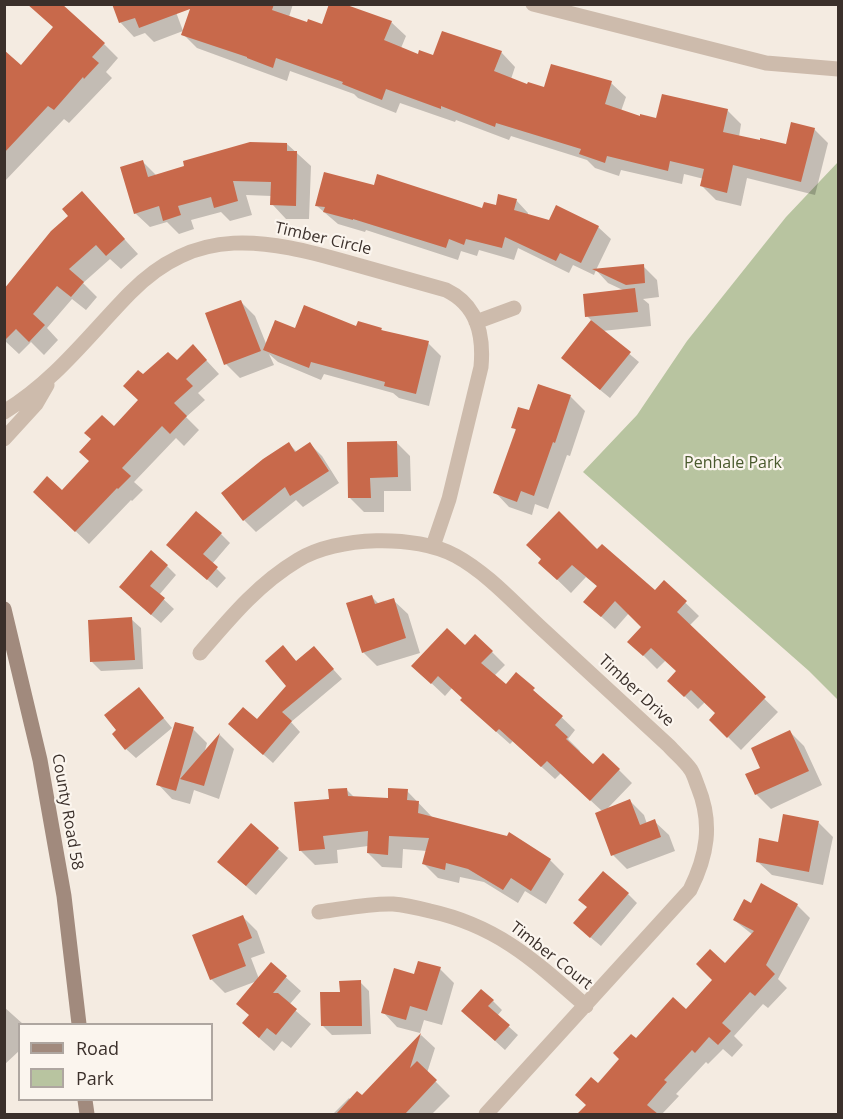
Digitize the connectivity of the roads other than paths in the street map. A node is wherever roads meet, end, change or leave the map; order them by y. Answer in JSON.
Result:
{"nodes":[{"id":1,"x":533,"y":4,"type":"edge"},
{"id":2,"x":838,"y":69,"type":"edge"},
{"id":3,"x":514,"y":308,"type":"dead end"},
{"id":4,"x":476,"y":322,"type":"junction"},
{"id":5,"x":51,"y":378,"type":"junction"},
{"id":6,"x":4,"y":412,"type":"edge"},
{"id":7,"x":4,"y":439,"type":"edge"},
{"id":8,"x":433,"y":546,"type":"junction"},
{"id":9,"x":4,"y":609,"type":"edge"},
{"id":10,"x":200,"y":653,"type":"dead end"},
{"id":11,"x":320,"y":912,"type":"dead end"},
{"id":12,"x":586,"y":1006,"type":"junction"},
{"id":13,"x":79,"y":1023,"type":"edge"},
{"id":14,"x":486,"y":1114,"type":"edge"}],
"edges":[{"from":1,"to":2,"type":"street"},
{"from":3,"to":4,"type":"street"},
{"from":4,"to":5,"type":"street","name":"Timber Circle"},
{"from":4,"to":8,"type":"street","name":"Timber Circle"},
{"from":5,"to":6,"type":"street","name":"Timber Circle"},
{"from":5,"to":7,"type":"street","name":"Timber Circle"},
{"from":8,"to":10,"type":"street","name":"Timber Drive"},
{"from":8,"to":12,"type":"street","name":"Timber Drive"},
{"from":9,"to":13,"type":"street","name":"County Road 58"},
{"from":11,"to":12,"type":"street","name":"Timber Court"},
{"from":12,"to":14,"type":"street","name":"Timber Drive"}]}
